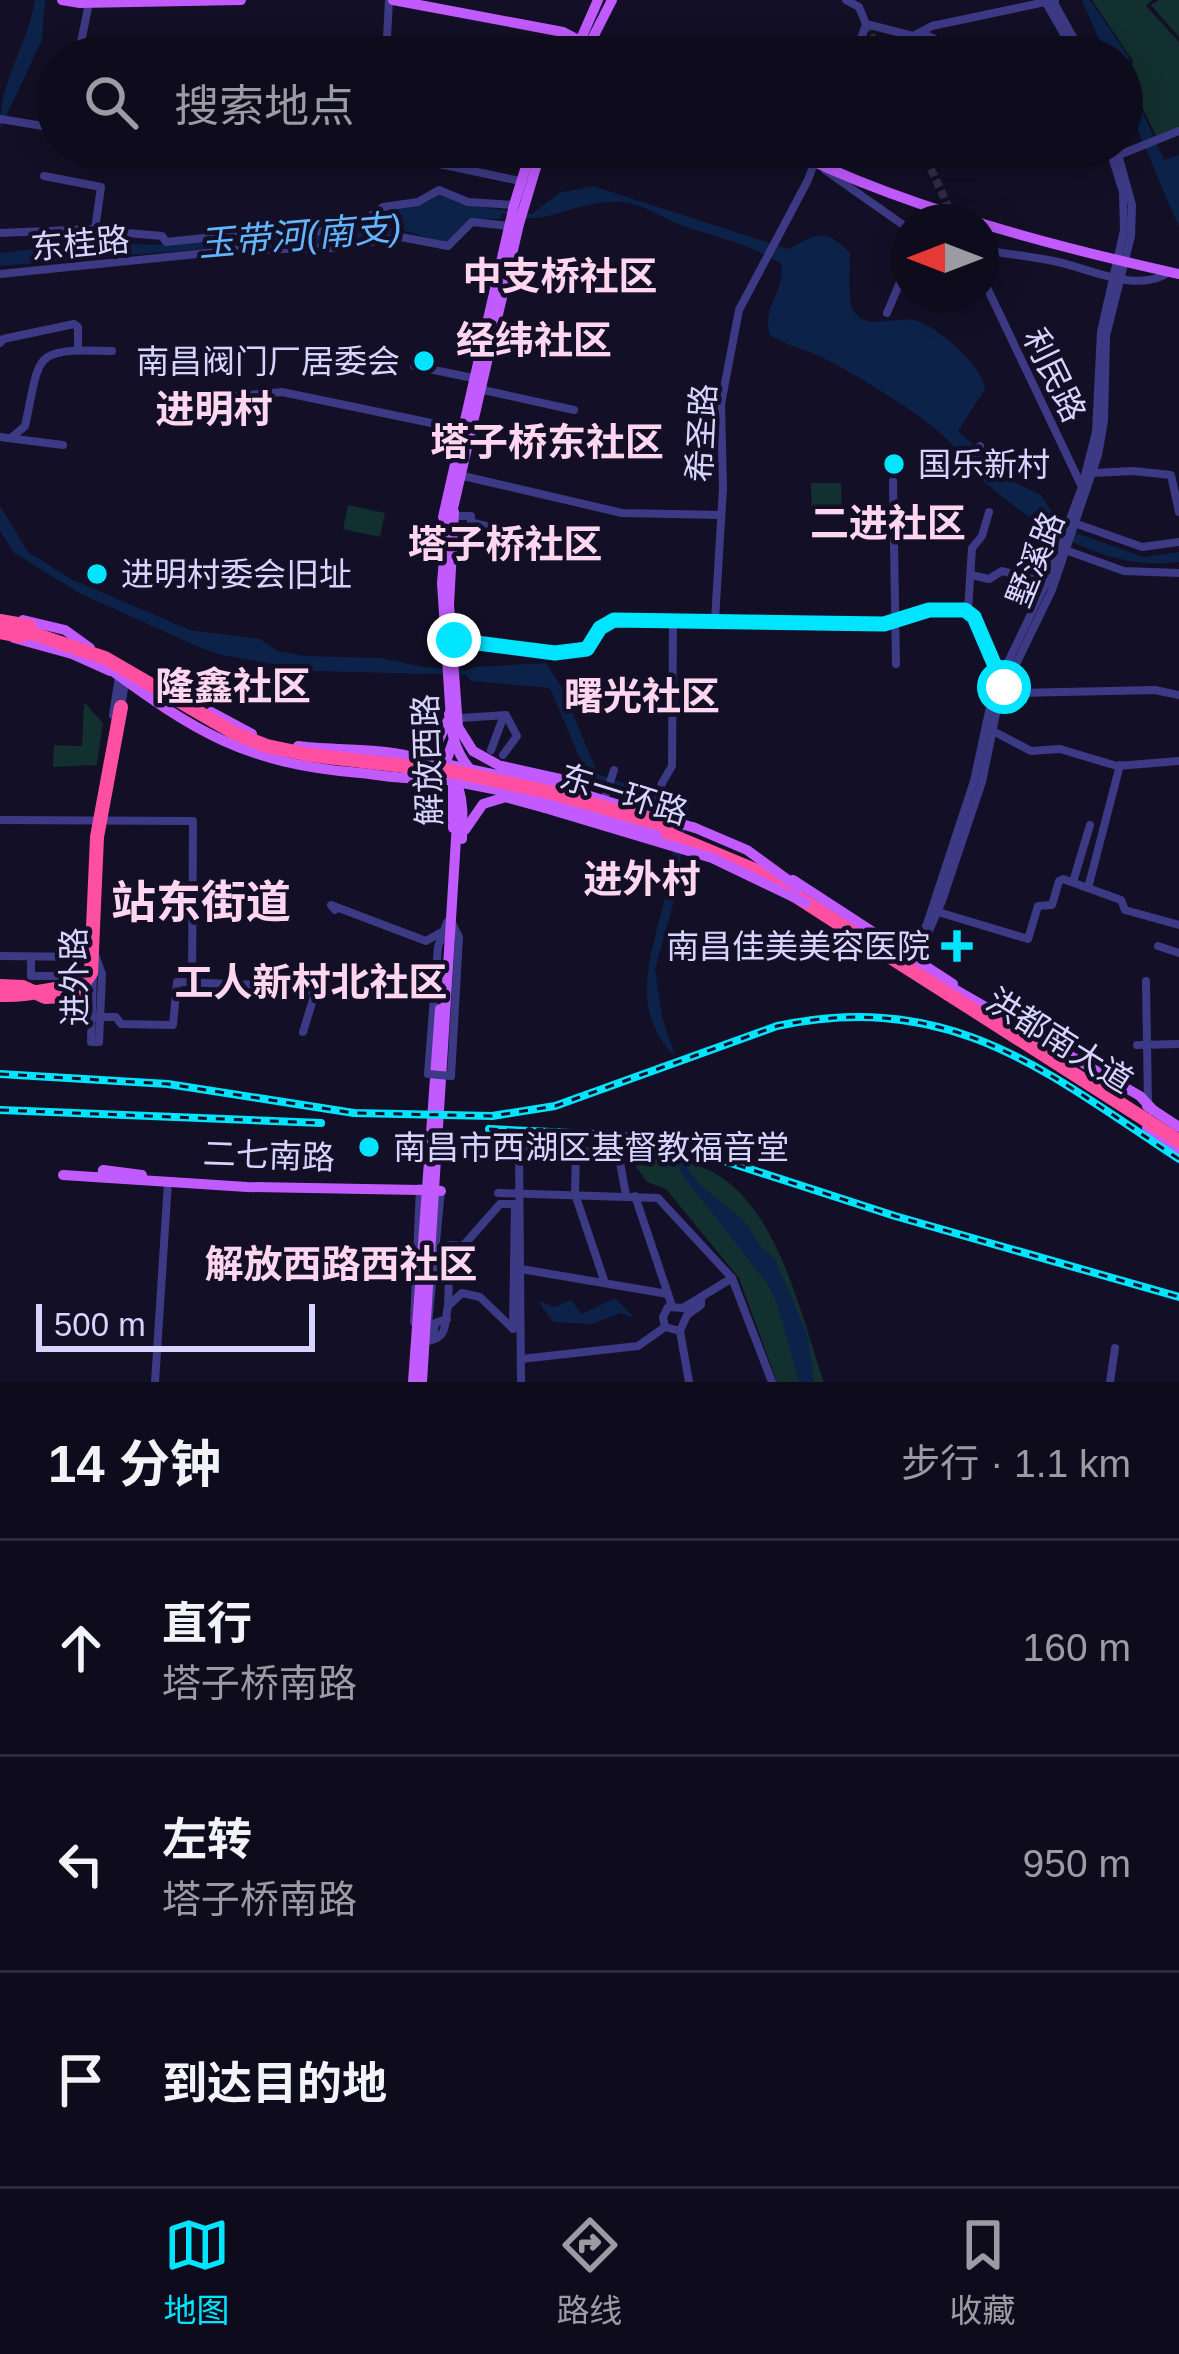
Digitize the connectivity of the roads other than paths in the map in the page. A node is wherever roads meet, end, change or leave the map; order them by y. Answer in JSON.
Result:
{"nodes":[{"id":1,"x":62,"y":0,"type":"edge"},
{"id":2,"x":242,"y":0,"type":"edge"},
{"id":3,"x":391,"y":0,"type":"edge"},
{"id":4,"x":427,"y":0,"type":"edge"},
{"id":5,"x":605,"y":0,"type":"edge"},
{"id":6,"x":846,"y":0,"type":"edge"},
{"id":7,"x":1050,"y":1,"type":"edge"},
{"id":8,"x":89,"y":3,"type":"junction"},
{"id":9,"x":866,"y":24,"type":"junction"},
{"id":10,"x":920,"y":32,"type":"junction"},
{"id":11,"x":82,"y":36,"type":"edge"},
{"id":12,"x":387,"y":36,"type":"edge"},
{"id":13,"x":568,"y":36,"type":"edge"},
{"id":14,"x":573,"y":36,"type":"edge"},
{"id":15,"x":588,"y":36,"type":"edge"},
{"id":16,"x":862,"y":36,"type":"tunnel mouth"},
{"id":17,"x":902,"y":36,"type":"edge"},
{"id":18,"x":908,"y":36,"type":"edge"},
{"id":19,"x":928,"y":36,"type":"edge"},
{"id":20,"x":1069,"y":36,"type":"edge"},
{"id":21,"x":5,"y":119,"type":"edge"},
{"id":22,"x":36,"y":124,"type":"edge"},
{"id":23,"x":1177,"y":134,"type":"edge"},
{"id":24,"x":1143,"y":146,"type":"edge"},
{"id":25,"x":458,"y":168,"type":"edge"},
{"id":26,"x":528,"y":168,"type":"edge"},
{"id":27,"x":534,"y":168,"type":"edge"},
{"id":28,"x":810,"y":168,"type":"edge"},
{"id":29,"x":831,"y":168,"type":"edge"},
{"id":30,"x":843,"y":168,"type":"edge"},
{"id":31,"x":848,"y":168,"type":"edge"},
{"id":32,"x":1120,"y":168,"type":"edge"},
{"id":33,"x":44,"y":176,"type":"dead end"},
{"id":34,"x":520,"y":181,"type":"junction"},
{"id":35,"x":523,"y":202,"type":"junction"},
{"id":36,"x":924,"y":204,"type":"edge"},
{"id":37,"x":891,"y":215,"type":"edge"},
{"id":38,"x":515,"y":225,"type":"junction"},
{"id":39,"x":999,"y":229,"type":"edge"},
{"id":40,"x":92,"y":230,"type":"junction"},
{"id":41,"x":0,"y":233,"type":"edge"},
{"id":42,"x":162,"y":239,"type":"junction"},
{"id":43,"x":999,"y":253,"type":"edge"},
{"id":44,"x":164,"y":258,"type":"junction"},
{"id":45,"x":1122,"y":259,"type":"junction"},
{"id":46,"x":1174,"y":271,"type":"edge"},
{"id":47,"x":0,"y":274,"type":"edge"},
{"id":48,"x":1118,"y":278,"type":"junction"},
{"id":49,"x":891,"y":304,"type":"edge"},
{"id":50,"x":999,"y":312,"type":"edge"},
{"id":51,"x":887,"y":313,"type":"dead end"},
{"id":52,"x":0,"y":344,"type":"edge"},
{"id":53,"x":78,"y":350,"type":"junction"},
{"id":54,"x":112,"y":351,"type":"dead end"},
{"id":55,"x":414,"y":366,"type":"dead end"},
{"id":56,"x":473,"y":378,"type":"junction"},
{"id":57,"x":483,"y":390,"type":"junction"},
{"id":58,"x":215,"y":398,"type":"dead end"},
{"id":59,"x":574,"y":410,"type":"dead end"},
{"id":60,"x":463,"y":429,"type":"junction"},
{"id":61,"x":5,"y":437,"type":"edge"},
{"id":62,"x":63,"y":445,"type":"dead end"},
{"id":63,"x":980,"y":446,"type":"dead end"},
{"id":64,"x":961,"y":468,"type":"dead end"},
{"id":65,"x":1093,"y":473,"type":"junction"},
{"id":66,"x":461,"y":474,"type":"junction"},
{"id":67,"x":893,"y":481,"type":"dead end"},
{"id":68,"x":1084,"y":491,"type":"junction"},
{"id":69,"x":989,"y":512,"type":"dead end"},
{"id":70,"x":1179,"y":512,"type":"edge"},
{"id":71,"x":455,"y":514,"type":"junction"},
{"id":72,"x":721,"y":515,"type":"junction"},
{"id":73,"x":1075,"y":523,"type":"junction"},
{"id":74,"x":539,"y":540,"type":"dead end"},
{"id":75,"x":1179,"y":542,"type":"edge"},
{"id":76,"x":1066,"y":547,"type":"junction"},
{"id":77,"x":1179,"y":573,"type":"edge"},
{"id":78,"x":971,"y":575,"type":"junction"},
{"id":79,"x":1050,"y":584,"type":"junction"},
{"id":80,"x":968,"y":611,"type":"junction"},
{"id":81,"x":673,"y":618,"type":"junction"},
{"id":82,"x":716,"y":620,"type":"junction"},
{"id":83,"x":896,"y":623,"type":"junction"},
{"id":84,"x":0,"y":626,"type":"edge"},
{"id":85,"x":90,"y":648,"type":"junction"},
{"id":86,"x":449,"y":651,"type":"junction"},
{"id":87,"x":104,"y":661,"type":"junction"},
{"id":88,"x":896,"y":664,"type":"dead end"},
{"id":89,"x":124,"y":672,"type":"junction"},
{"id":90,"x":1002,"y":682,"type":"junction"},
{"id":91,"x":451,"y":685,"type":"junction"},
{"id":92,"x":1179,"y":695,"type":"edge"},
{"id":93,"x":121,"y":707,"type":"junction"},
{"id":94,"x":503,"y":716,"type":"junction"},
{"id":95,"x":209,"y":718,"type":"junction"},
{"id":96,"x":456,"y":720,"type":"junction"},
{"id":97,"x":993,"y":731,"type":"junction"},
{"id":98,"x":455,"y":747,"type":"junction"},
{"id":99,"x":491,"y":750,"type":"dead end"},
{"id":100,"x":503,"y":755,"type":"dead end"},
{"id":101,"x":414,"y":757,"type":"junction"},
{"id":102,"x":1179,"y":761,"type":"edge"},
{"id":103,"x":1120,"y":764,"type":"junction"},
{"id":104,"x":456,"y":765,"type":"junction"},
{"id":105,"x":476,"y":770,"type":"junction"},
{"id":106,"x":614,"y":770,"type":"dead end"},
{"id":107,"x":456,"y":782,"type":"junction"},
{"id":108,"x":480,"y":785,"type":"junction"},
{"id":109,"x":512,"y":796,"type":"junction"},
{"id":110,"x":604,"y":802,"type":"junction"},
{"id":111,"x":655,"y":810,"type":"junction"},
{"id":112,"x":0,"y":820,"type":"edge"},
{"id":113,"x":100,"y":820,"type":"junction"},
{"id":114,"x":1090,"y":825,"type":"dead end"},
{"id":115,"x":695,"y":829,"type":"junction"},
{"id":116,"x":462,"y":839,"type":"junction"},
{"id":117,"x":687,"y":847,"type":"junction"},
{"id":118,"x":1072,"y":883,"type":"junction"},
{"id":119,"x":1088,"y":888,"type":"junction"},
{"id":120,"x":803,"y":895,"type":"junction"},
{"id":121,"x":453,"y":902,"type":"junction"},
{"id":122,"x":938,"y":912,"type":"junction"},
{"id":123,"x":449,"y":922,"type":"junction"},
{"id":124,"x":1179,"y":925,"type":"edge"},
{"id":125,"x":1158,"y":946,"type":"dead end"},
{"id":126,"x":437,"y":953,"type":"junction"},
{"id":127,"x":1179,"y":953,"type":"edge"},
{"id":128,"x":0,"y":956,"type":"edge"},
{"id":129,"x":31,"y":957,"type":"junction"},
{"id":130,"x":87,"y":957,"type":"junction"},
{"id":131,"x":914,"y":958,"type":"junction"},
{"id":132,"x":905,"y":972,"type":"junction"},
{"id":133,"x":1147,"y":981,"type":"dead end"},
{"id":134,"x":192,"y":982,"type":"junction"},
{"id":135,"x":944,"y":983,"type":"junction"},
{"id":136,"x":0,"y":991,"type":"edge"},
{"id":137,"x":34,"y":992,"type":"junction"},
{"id":138,"x":303,"y":1033,"type":"dead end"},
{"id":139,"x":1179,"y":1044,"type":"edge"},
{"id":140,"x":1137,"y":1045,"type":"dead end"},
{"id":141,"x":1148,"y":1045,"type":"junction"},
{"id":142,"x":1150,"y":1108,"type":"junction"},
{"id":143,"x":1179,"y":1138,"type":"edge"},
{"id":144,"x":576,"y":1151,"type":"junction"},
{"id":145,"x":63,"y":1175,"type":"dead end"},
{"id":146,"x":102,"y":1177,"type":"junction"},
{"id":147,"x":168,"y":1181,"type":"junction"},
{"id":148,"x":420,"y":1188,"type":"junction"},
{"id":149,"x":441,"y":1189,"type":"joint"},
{"id":150,"x":522,"y":1192,"type":"junction"},
{"id":151,"x":498,"y":1193,"type":"dead end"},
{"id":152,"x":575,"y":1194,"type":"junction"},
{"id":153,"x":631,"y":1196,"type":"junction"},
{"id":154,"x":521,"y":1269,"type":"junction"},
{"id":155,"x":732,"y":1278,"type":"junction"},
{"id":156,"x":605,"y":1283,"type":"junction"},
{"id":157,"x":668,"y":1294,"type":"junction"},
{"id":158,"x":701,"y":1298,"type":"junction"},
{"id":159,"x":448,"y":1306,"type":"junction"},
{"id":160,"x":672,"y":1306,"type":"junction"},
{"id":161,"x":422,"y":1327,"type":"junction"},
{"id":162,"x":665,"y":1327,"type":"junction"},
{"id":163,"x":680,"y":1331,"type":"junction"},
{"id":164,"x":517,"y":1332,"type":"junction"},
{"id":165,"x":1115,"y":1348,"type":"dead end"},
{"id":166,"x":521,"y":1359,"type":"junction"},
{"id":167,"x":421,"y":1365,"type":"edge"},
{"id":168,"x":155,"y":1382,"type":"edge"},
{"id":169,"x":521,"y":1382,"type":"edge"},
{"id":170,"x":689,"y":1382,"type":"edge"},
{"id":171,"x":772,"y":1382,"type":"edge"},
{"id":172,"x":1110,"y":1382,"type":"edge"}],
"edges":[{"from":1,"to":8,"type":"main road"},
{"from":2,"to":8,"type":"main road"},
{"from":3,"to":12,"type":"street"},
{"from":3,"to":13,"type":"main road"},
{"from":4,"to":14,"type":"main road"},
{"from":5,"to":15,"type":"main road"},
{"from":6,"to":9,"type":"street"},
{"from":7,"to":10,"type":"street"},
{"from":7,"to":20,"type":"street"},
{"from":8,"to":11,"type":"street"},
{"from":9,"to":16,"type":"street"},
{"from":9,"to":17,"type":"street"},
{"from":10,"to":18,"type":"street"},
{"from":10,"to":19,"type":"street"},
{"from":21,"to":22,"type":"street"},
{"from":23,"to":24,"type":"street"},
{"from":25,"to":34,"type":"street"},
{"from":26,"to":34,"type":"main road"},
{"from":27,"to":35,"type":"main road"},
{"from":28,"to":72,"type":"street","name":"希圣路"},
{"from":29,"to":37,"type":"street"},
{"from":30,"to":36,"type":"main road"},
{"from":31,"to":45,"type":"main road"},
{"from":32,"to":45,"type":"street","name":"墅溪路"},
{"from":33,"to":40,"type":"street"},
{"from":34,"to":35,"type":"main road"},
{"from":35,"to":38,"type":"main road"},
{"from":35,"to":42,"type":"street"},
{"from":38,"to":44,"type":"street","name":"东桂路"},
{"from":38,"to":56,"type":"main road"},
{"from":38,"to":57,"type":"main road"},
{"from":38,"to":60,"type":"main road","name":"解放西路"},
{"from":38,"to":66,"type":"main road"},
{"from":39,"to":45,"type":"main road"},
{"from":40,"to":41,"type":"street"},
{"from":40,"to":42,"type":"street"},
{"from":42,"to":44,"type":"street"},
{"from":43,"to":48,"type":"street"},
{"from":44,"to":47,"type":"street","name":"东桂路"},
{"from":45,"to":46,"type":"main road"},
{"from":45,"to":48,"type":"street","name":"墅溪路"},
{"from":46,"to":48,"type":"street"},
{"from":48,"to":65,"type":"street","name":"墅溪路"},
{"from":48,"to":68,"type":"street","name":"墅溪路"},
{"from":49,"to":51,"type":"street"},
{"from":50,"to":68,"type":"street","name":"利民路"},
{"from":52,"to":53,"type":"street"},
{"from":53,"to":54,"type":"street"},
{"from":53,"to":61,"type":"street"},
{"from":55,"to":56,"type":"street"},
{"from":56,"to":60,"type":"main road"},
{"from":57,"to":59,"type":"street"},
{"from":57,"to":66,"type":"main road"},
{"from":58,"to":60,"type":"street"},
{"from":60,"to":86,"type":"main road","name":"解放西路"},
{"from":60,"to":86,"type":"main road"},
{"from":61,"to":62,"type":"street"},
{"from":63,"to":64,"type":"street"},
{"from":65,"to":68,"type":"street","name":"墅溪路"},
{"from":65,"to":70,"type":"street"},
{"from":66,"to":71,"type":"main road"},
{"from":66,"to":72,"type":"street"},
{"from":66,"to":86,"type":"main road"},
{"from":67,"to":83,"type":"street"},
{"from":68,"to":73,"type":"street","name":"墅溪路"},
{"from":69,"to":78,"type":"street"},
{"from":71,"to":74,"type":"street"},
{"from":71,"to":86,"type":"main road"},
{"from":71,"to":96,"type":"main road","bridge":true},
{"from":72,"to":82,"type":"street","name":"希圣路"},
{"from":73,"to":75,"type":"street"},
{"from":73,"to":76,"type":"street","name":"墅溪路"},
{"from":76,"to":77,"type":"street"},
{"from":76,"to":79,"type":"street","name":"墅溪路"},
{"from":78,"to":79,"type":"street"},
{"from":78,"to":80,"type":"street"},
{"from":79,"to":90,"type":"street","name":"墅溪路"},
{"from":80,"to":83,"type":"street"},
{"from":80,"to":90,"type":"street"},
{"from":81,"to":82,"type":"street"},
{"from":81,"to":86,"type":"street"},
{"from":81,"to":111,"type":"street"},
{"from":82,"to":83,"type":"street"},
{"from":83,"to":88,"type":"street"},
{"from":84,"to":85,"type":"main road"},
{"from":84,"to":85,"type":"main road","bridge":true},
{"from":84,"to":87,"type":"highway","bridge":true},
{"from":84,"to":89,"type":"main road"},
{"from":85,"to":89,"type":"main road"},
{"from":86,"to":91,"type":"main road","bridge":true},
{"from":86,"to":96,"type":"main road","bridge":true},
{"from":87,"to":95,"type":"highway","name":"东一环路","bridge":true},
{"from":87,"to":96,"type":"main road","bridge":true},
{"from":87,"to":120,"type":"highway","name":"东一环路","bridge":true},
{"from":89,"to":93,"type":"street","name":"进外路"},
{"from":89,"to":104,"type":"main road","name":"洪都南大道"},
{"from":89,"to":107,"type":"main road","name":"洪都南大道"},
{"from":89,"to":113,"type":"street","name":"进外路"},
{"from":90,"to":92,"type":"street"},
{"from":90,"to":97,"type":"street","name":"墅溪路"},
{"from":90,"to":131,"type":"street","name":"墅溪路"},
{"from":91,"to":96,"type":"main road"},
{"from":91,"to":98,"type":"main road"},
{"from":93,"to":113,"type":"street","name":"进外路"},
{"from":93,"to":137,"type":"highway","bridge":true},
{"from":94,"to":96,"type":"street"},
{"from":94,"to":99,"type":"street"},
{"from":94,"to":100,"type":"street"},
{"from":95,"to":101,"type":"main road","bridge":true},
{"from":95,"to":120,"type":"highway","name":"东一环路","bridge":true},
{"from":96,"to":98,"type":"main road"},
{"from":96,"to":101,"type":"main road","bridge":true},
{"from":96,"to":109,"type":"main road","bridge":true},
{"from":96,"to":115,"type":"main road","bridge":true},
{"from":97,"to":103,"type":"street"},
{"from":97,"to":122,"type":"street","name":"墅溪路"},
{"from":98,"to":104,"type":"main road","name":"解放西路"},
{"from":101,"to":116,"type":"main road","bridge":true},
{"from":102,"to":103,"type":"street"},
{"from":103,"to":119,"type":"street"},
{"from":104,"to":105,"type":"main road","name":"洪都南大道"},
{"from":104,"to":107,"type":"main road","name":"解放西路"},
{"from":105,"to":110,"type":"main road","name":"洪都南大道"},
{"from":105,"to":115,"type":"main road","bridge":true},
{"from":106,"to":110,"type":"street"},
{"from":107,"to":108,"type":"main road","name":"洪都南大道"},
{"from":107,"to":121,"type":"main road","name":"解放西路"},
{"from":107,"to":123,"type":"main road","name":"解放西路"},
{"from":108,"to":117,"type":"main road","bridge":true},
{"from":108,"to":117,"type":"main road","name":"洪都南大道","bridge":true},
{"from":109,"to":116,"type":"main road","bridge":true},
{"from":109,"to":117,"type":"main road","bridge":true},
{"from":110,"to":111,"type":"main road","name":"洪都南大道"},
{"from":111,"to":115,"type":"main road","name":"洪都南大道","bridge":true},
{"from":112,"to":113,"type":"street"},
{"from":113,"to":130,"type":"street","name":"进外路"},
{"from":113,"to":134,"type":"street"},
{"from":114,"to":118,"type":"street"},
{"from":115,"to":120,"type":"main road","bridge":true},
{"from":115,"to":131,"type":"main road","name":"洪都南大道"},
{"from":116,"to":121,"type":"main road"},
{"from":117,"to":120,"type":"main road","bridge":true},
{"from":117,"to":132,"type":"main road","name":"洪都南大道"},
{"from":118,"to":119,"type":"street"},
{"from":118,"to":122,"type":"street"},
{"from":119,"to":124,"type":"street"},
{"from":120,"to":135,"type":"highway","name":"东一环路","bridge":true},
{"from":120,"to":143,"type":"highway","name":"东一环路","bridge":true},
{"from":121,"to":123,"type":"main road","name":"解放西路"},
{"from":122,"to":131,"type":"street","name":"墅溪路"},
{"from":123,"to":126,"type":"street"},
{"from":123,"to":126,"type":"street"},
{"from":123,"to":126,"type":"street","bridge":true},
{"from":123,"to":161,"type":"main road"},
{"from":123,"to":167,"type":"main road","name":"解放西路"},
{"from":125,"to":127,"type":"street"},
{"from":128,"to":129,"type":"street"},
{"from":129,"to":130,"type":"street"},
{"from":129,"to":130,"type":"street"},
{"from":130,"to":134,"type":"street","name":"进外路"},
{"from":130,"to":137,"type":"highway","bridge":true},
{"from":131,"to":132,"type":"street","name":"墅溪路"},
{"from":131,"to":142,"type":"main road","name":"洪都南大道"},
{"from":132,"to":143,"type":"main road","name":"洪都南大道"},
{"from":133,"to":141,"type":"street"},
{"from":134,"to":138,"type":"street"},
{"from":135,"to":142,"type":"main road","bridge":true},
{"from":135,"to":143,"type":"highway","name":"东一环路","bridge":true},
{"from":136,"to":137,"type":"highway","bridge":true},
{"from":139,"to":141,"type":"street"},
{"from":140,"to":141,"type":"street"},
{"from":141,"to":142,"type":"street"},
{"from":142,"to":143,"type":"main road","name":"洪都南大道"},
{"from":144,"to":150,"type":"street"},
{"from":144,"to":152,"type":"street"},
{"from":144,"to":153,"type":"street"},
{"from":145,"to":146,"type":"main road","name":"二七南路"},
{"from":146,"to":147,"type":"main road","name":"二七南路"},
{"from":146,"to":148,"type":"main road","name":"二七南路"},
{"from":147,"to":148,"type":"main road","name":"二七南路"},
{"from":147,"to":168,"type":"street"},
{"from":148,"to":149,"type":"main road","name":"二七南路","bridge":true},
{"from":148,"to":161,"type":"street"},
{"from":149,"to":161,"type":"street"},
{"from":150,"to":151,"type":"street"},
{"from":150,"to":152,"type":"street"},
{"from":150,"to":154,"type":"street"},
{"from":152,"to":153,"type":"street"},
{"from":152,"to":156,"type":"street"},
{"from":153,"to":155,"type":"street"},
{"from":153,"to":157,"type":"street"},
{"from":154,"to":156,"type":"street"},
{"from":154,"to":164,"type":"street"},
{"from":155,"to":158,"type":"street"},
{"from":155,"to":171,"type":"street"},
{"from":156,"to":157,"type":"street"},
{"from":157,"to":160,"type":"street"},
{"from":158,"to":160,"type":"street"},
{"from":158,"to":163,"type":"street"},
{"from":159,"to":164,"type":"street"},
{"from":159,"to":164,"type":"street"},
{"from":159,"to":167,"type":"street"},
{"from":160,"to":162,"type":"street"},
{"from":161,"to":167,"type":"main road"},
{"from":162,"to":163,"type":"street"},
{"from":162,"to":166,"type":"street"},
{"from":163,"to":170,"type":"street"},
{"from":164,"to":166,"type":"street"},
{"from":165,"to":172,"type":"street"},
{"from":166,"to":169,"type":"street"}]}
